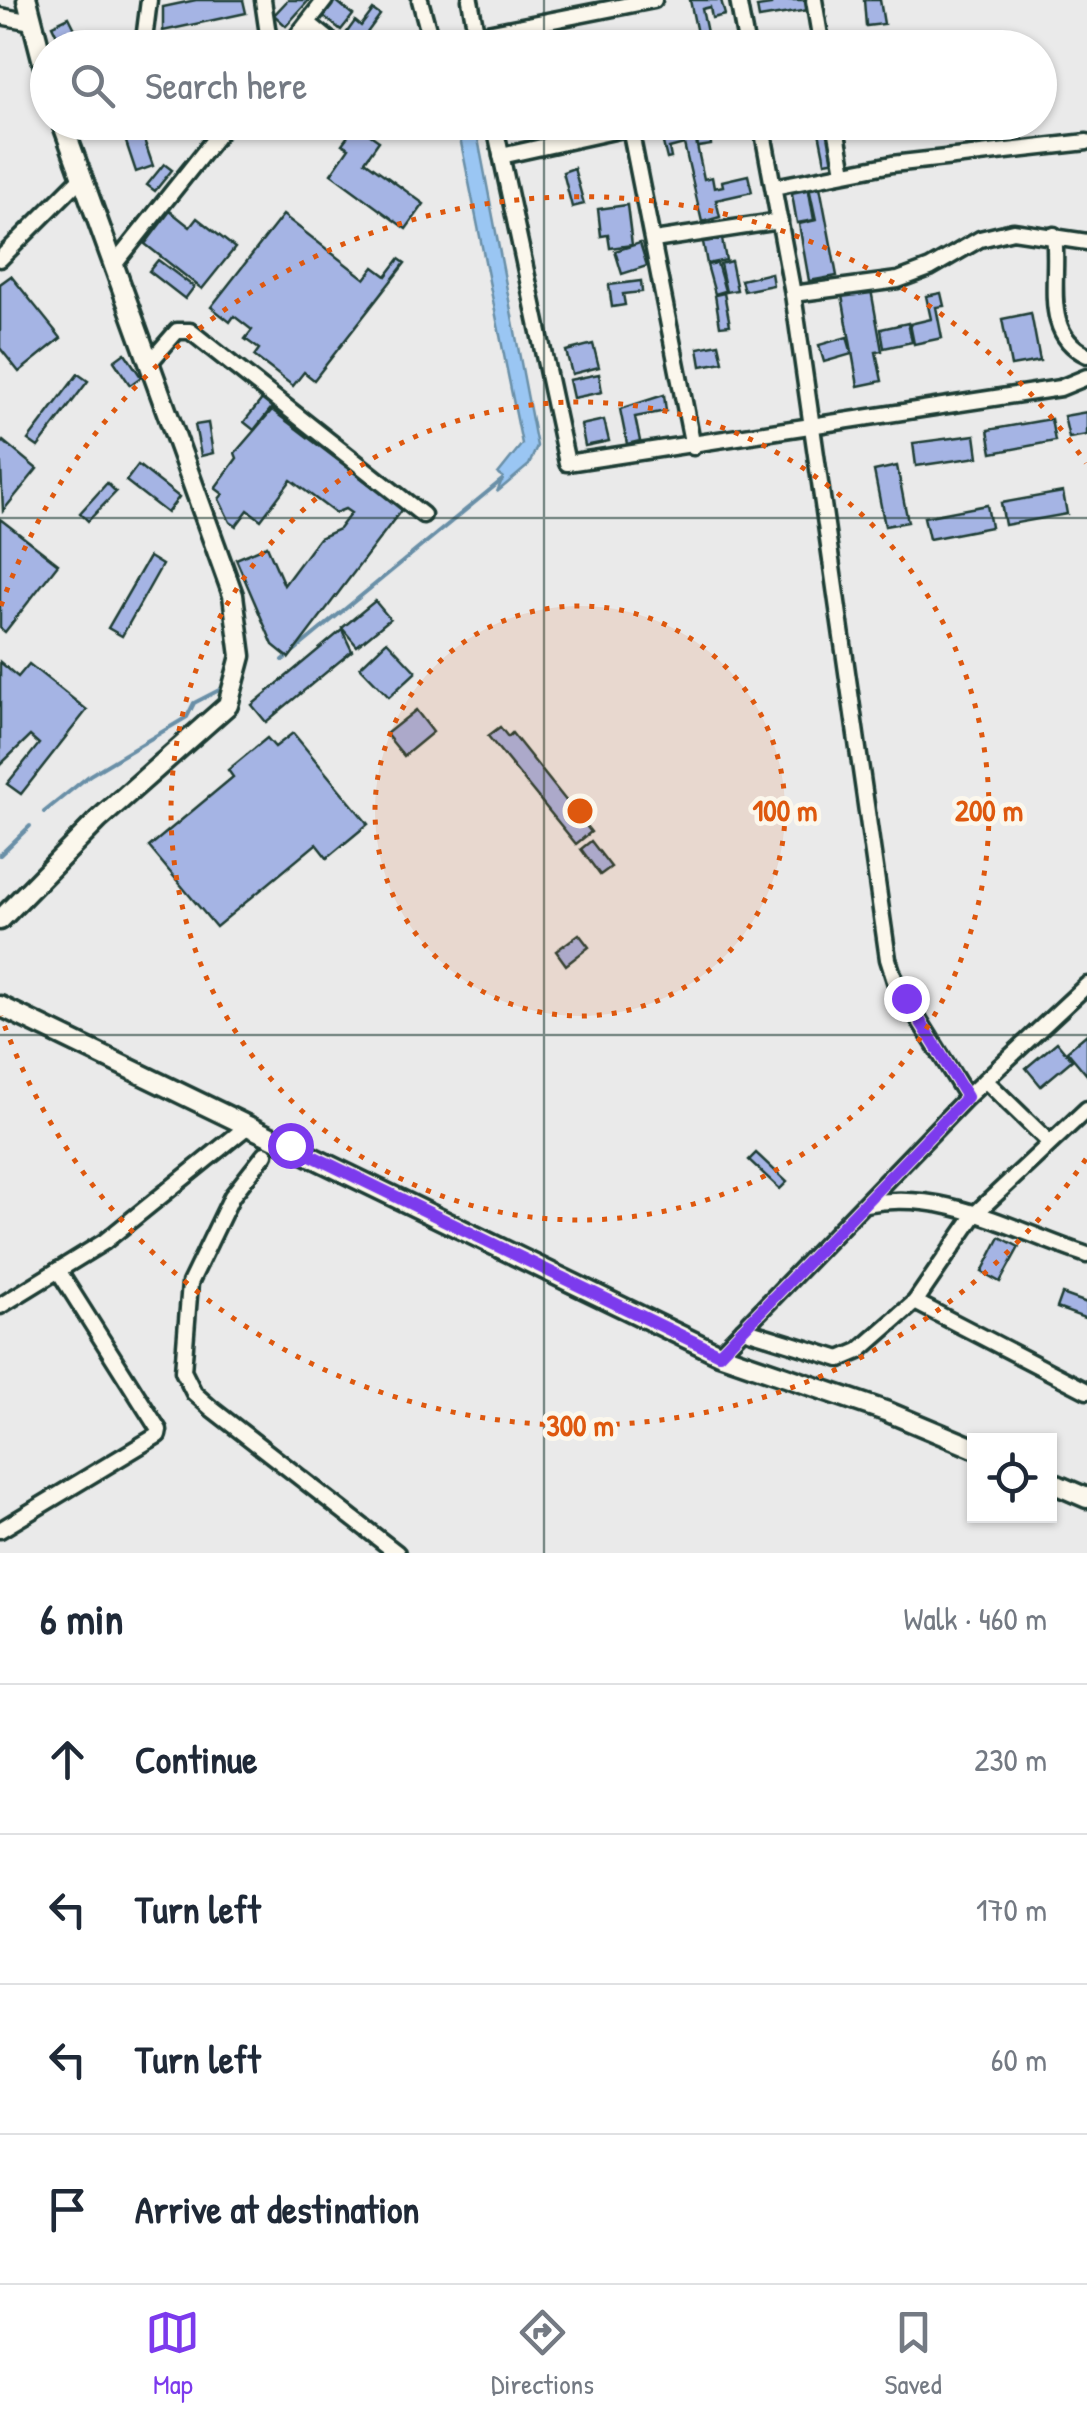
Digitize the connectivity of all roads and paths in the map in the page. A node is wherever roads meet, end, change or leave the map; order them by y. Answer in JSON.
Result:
{"nodes":[{"id":1,"x":27,"y":0,"type":"edge"},
{"id":2,"x":149,"y":0,"type":"edge"},
{"id":3,"x":263,"y":0,"type":"edge"},
{"id":4,"x":325,"y":0,"type":"edge"},
{"id":5,"x":420,"y":0,"type":"edge"},
{"id":6,"x":470,"y":0,"type":"edge"},
{"id":7,"x":654,"y":0,"type":"edge"},
{"id":8,"x":738,"y":0,"type":"edge"},
{"id":9,"x":814,"y":0,"type":"edge"},
{"id":10,"x":0,"y":16,"type":"edge"},
{"id":11,"x":32,"y":22,"type":"junction"},
{"id":12,"x":308,"y":23,"type":"junction"},
{"id":13,"x":34,"y":30,"type":"edge"},
{"id":14,"x":145,"y":30,"type":"edge"},
{"id":15,"x":267,"y":30,"type":"edge"},
{"id":16,"x":302,"y":30,"type":"edge"},
{"id":17,"x":317,"y":30,"type":"edge"},
{"id":18,"x":428,"y":30,"type":"edge"},
{"id":19,"x":476,"y":30,"type":"edge"},
{"id":20,"x":525,"y":30,"type":"edge"},
{"id":21,"x":743,"y":30,"type":"edge"},
{"id":22,"x":819,"y":30,"type":"edge"},
{"id":23,"x":69,"y":140,"type":"edge"},
{"id":24,"x":214,"y":140,"type":"edge"},
{"id":25,"x":498,"y":140,"type":"edge"},
{"id":26,"x":575,"y":140,"type":"edge"},
{"id":27,"x":633,"y":140,"type":"edge"},
{"id":28,"x":765,"y":140,"type":"edge"},
{"id":29,"x":839,"y":140,"type":"edge"},
{"id":30,"x":1087,"y":142,"type":"edge"},
{"id":31,"x":501,"y":156,"type":"junction"},
{"id":32,"x":844,"y":172,"type":"junction"},
{"id":33,"x":82,"y":177,"type":"junction"},
{"id":34,"x":774,"y":186,"type":"junction"},
{"id":35,"x":780,"y":221,"type":"junction"},
{"id":36,"x":1054,"y":235,"type":"junction"},
{"id":37,"x":654,"y":240,"type":"junction"},
{"id":38,"x":1087,"y":242,"type":"edge"},
{"id":39,"x":0,"y":259,"type":"edge"},
{"id":40,"x":114,"y":264,"type":"junction"},
{"id":41,"x":793,"y":294,"type":"junction"},
{"id":42,"x":1087,"y":355,"type":"edge"},
{"id":43,"x":150,"y":362,"type":"junction"},
{"id":44,"x":1087,"y":378,"type":"edge"},
{"id":45,"x":811,"y":424,"type":"junction"},
{"id":46,"x":693,"y":447,"type":"junction"},
{"id":47,"x":423,"y":516,"type":"dead end"},
{"id":48,"x":0,"y":920,"type":"edge"},
{"id":49,"x":1087,"y":986,"type":"edge"},
{"id":50,"x":0,"y":1006,"type":"edge"},
{"id":51,"x":985,"y":1080,"type":"junction"},
{"id":52,"x":967,"y":1097,"type":"junction"},
{"id":53,"x":1087,"y":1109,"type":"edge"},
{"id":54,"x":249,"y":1125,"type":"junction"},
{"id":55,"x":1069,"y":1125,"type":"junction"},
{"id":56,"x":1087,"y":1130,"type":"edge"},
{"id":57,"x":1050,"y":1143,"type":"junction"},
{"id":58,"x":265,"y":1154,"type":"dead end"},
{"id":59,"x":864,"y":1204,"type":"junction"},
{"id":60,"x":976,"y":1213,"type":"junction"},
{"id":61,"x":1087,"y":1255,"type":"edge"},
{"id":62,"x":58,"y":1270,"type":"junction"},
{"id":63,"x":916,"y":1302,"type":"junction"},
{"id":64,"x":0,"y":1306,"type":"edge"},
{"id":65,"x":742,"y":1329,"type":"junction"},
{"id":66,"x":719,"y":1354,"type":"junction"},
{"id":67,"x":1087,"y":1392,"type":"edge"},
{"id":68,"x":967,"y":1445,"type":"edge"},
{"id":69,"x":1057,"y":1485,"type":"edge"},
{"id":70,"x":1087,"y":1498,"type":"edge"},
{"id":71,"x":0,"y":1530,"type":"edge"},
{"id":72,"x":397,"y":1553,"type":"edge"}],
"edges":[{"from":1,"to":11,"type":"street"},
{"from":2,"to":14,"type":"street"},
{"from":3,"to":15,"type":"street"},
{"from":4,"to":12,"type":"street"},
{"from":5,"to":18,"type":"street"},
{"from":6,"to":19,"type":"street"},
{"from":7,"to":20,"type":"street"},
{"from":8,"to":21,"type":"street"},
{"from":9,"to":22,"type":"street"},
{"from":10,"to":11,"type":"street"},
{"from":11,"to":13,"type":"street"},
{"from":12,"to":16,"type":"street"},
{"from":12,"to":17,"type":"street"},
{"from":23,"to":33,"type":"street"},
{"from":24,"to":40,"type":"street"},
{"from":25,"to":31,"type":"street"},
{"from":26,"to":31,"type":"street"},
{"from":27,"to":37,"type":"street"},
{"from":28,"to":34,"type":"street"},
{"from":29,"to":32,"type":"street"},
{"from":30,"to":32,"type":"street"},
{"from":31,"to":46,"type":"street"},
{"from":32,"to":34,"type":"street"},
{"from":33,"to":39,"type":"street"},
{"from":33,"to":40,"type":"street"},
{"from":34,"to":35,"type":"street"},
{"from":35,"to":37,"type":"street"},
{"from":35,"to":41,"type":"street"},
{"from":36,"to":38,"type":"street"},
{"from":36,"to":41,"type":"street"},
{"from":36,"to":42,"type":"street"},
{"from":37,"to":46,"type":"street"},
{"from":40,"to":43,"type":"street"},
{"from":41,"to":45,"type":"street"},
{"from":43,"to":47,"type":"street"},
{"from":43,"to":48,"type":"street"},
{"from":44,"to":45,"type":"street"},
{"from":45,"to":46,"type":"street"},
{"from":45,"to":52,"type":"street"},
{"from":49,"to":51,"type":"street"},
{"from":50,"to":54,"type":"street"},
{"from":51,"to":52,"type":"street"},
{"from":51,"to":57,"type":"street"},
{"from":52,"to":59,"type":"street"},
{"from":53,"to":55,"type":"street"},
{"from":54,"to":62,"type":"street"},
{"from":54,"to":66,"type":"street"},
{"from":55,"to":56,"type":"street"},
{"from":55,"to":57,"type":"street"},
{"from":57,"to":60,"type":"street"},
{"from":58,"to":72,"type":"street"},
{"from":59,"to":60,"type":"street"},
{"from":59,"to":65,"type":"street"},
{"from":60,"to":61,"type":"street"},
{"from":60,"to":63,"type":"street"},
{"from":62,"to":64,"type":"street"},
{"from":62,"to":71,"type":"street"},
{"from":63,"to":65,"type":"street"},
{"from":63,"to":67,"type":"street"},
{"from":65,"to":66,"type":"street"},
{"from":66,"to":68,"type":"street"},
{"from":69,"to":70,"type":"street"}]}
